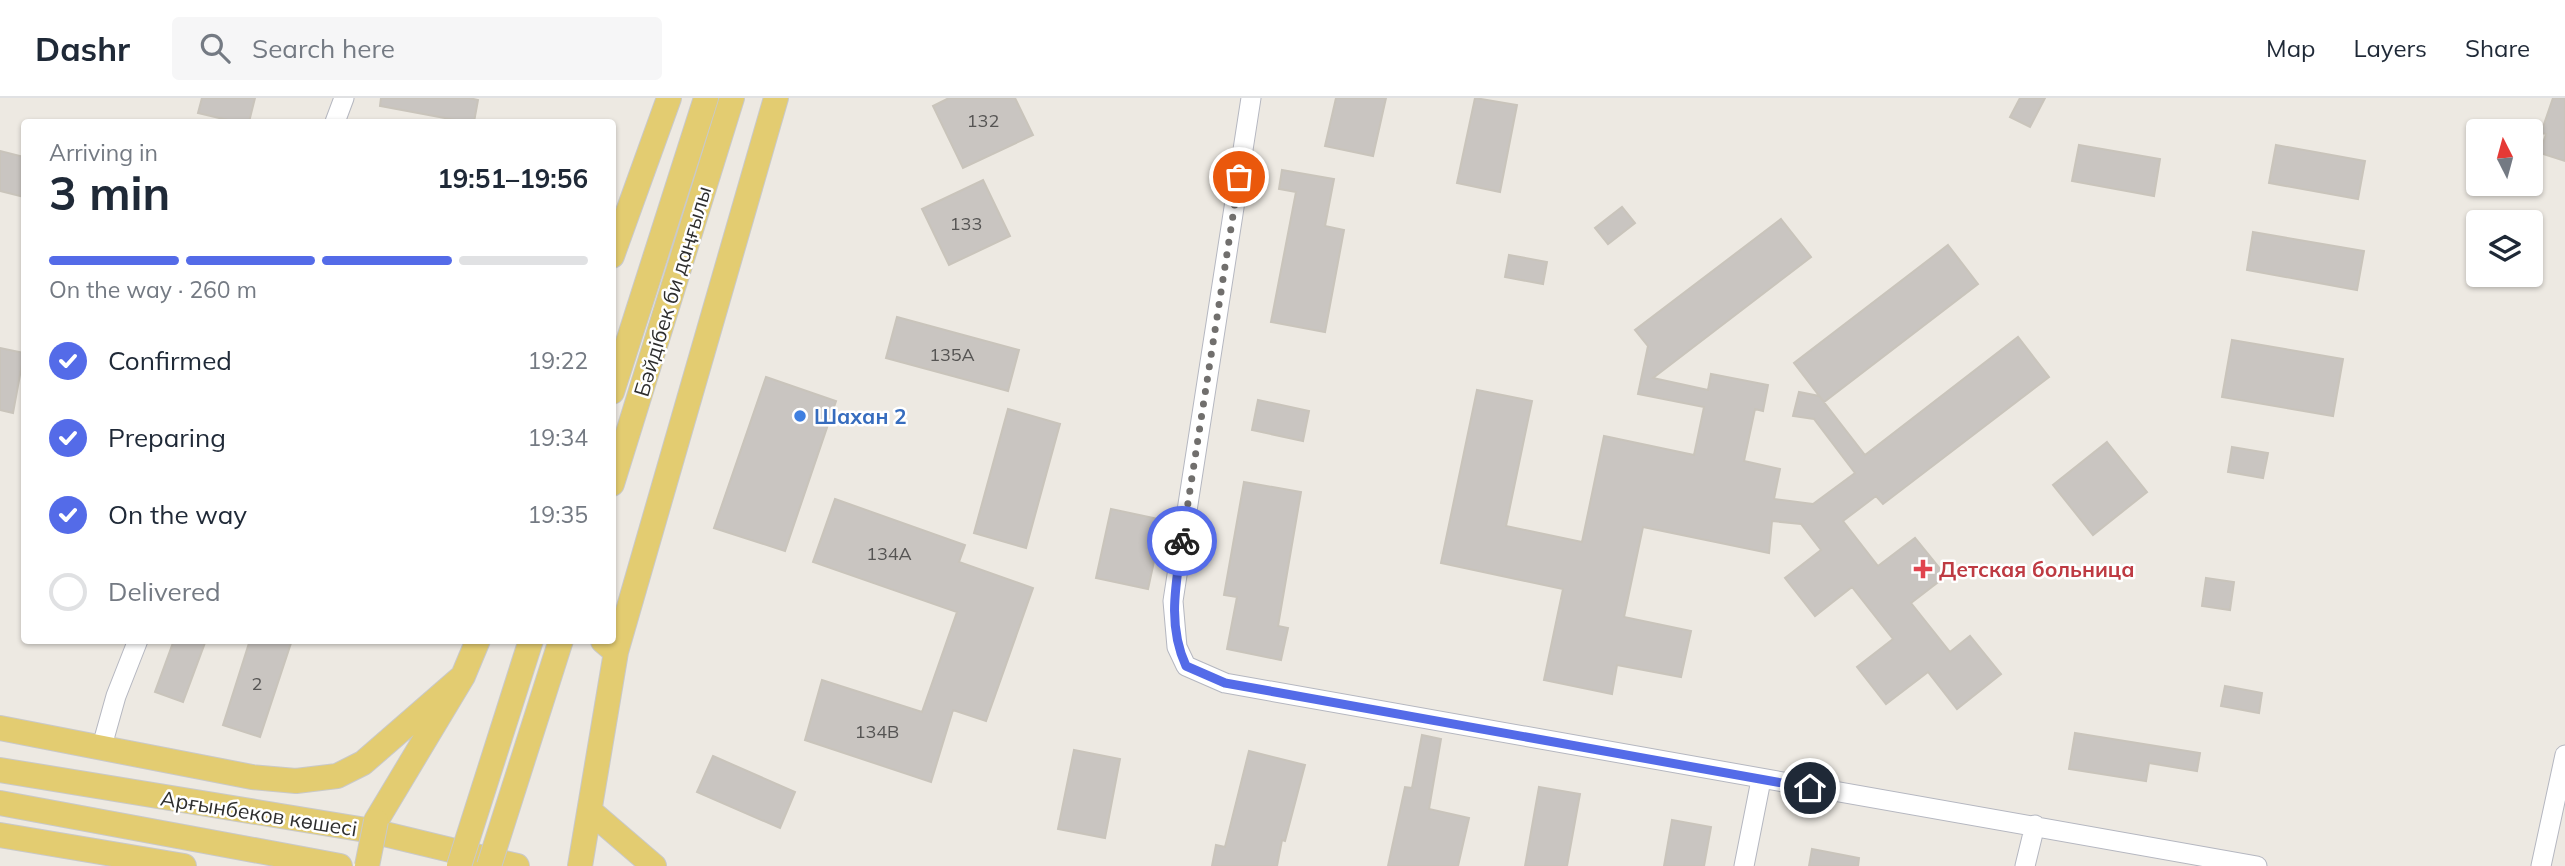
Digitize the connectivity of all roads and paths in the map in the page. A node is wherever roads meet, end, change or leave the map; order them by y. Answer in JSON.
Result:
{"nodes":[{"id":1,"x":344,"y":98,"type":"edge"},
{"id":2,"x":669,"y":98,"type":"edge"},
{"id":3,"x":706,"y":98,"type":"edge"},
{"id":4,"x":732,"y":98,"type":"edge"},
{"id":5,"x":776,"y":98,"type":"edge"},
{"id":6,"x":1251,"y":98,"type":"edge"},
{"id":7,"x":336,"y":119,"type":"edge"},
{"id":8,"x":616,"y":245,"type":"edge"},
{"id":9,"x":616,"y":379,"type":"edge"},
{"id":10,"x":616,"y":471,"type":"edge"},
{"id":11,"x":616,"y":623,"type":"edge"},
{"id":12,"x":136,"y":644,"type":"edge"},
{"id":13,"x":476,"y":644,"type":"edge"},
{"id":14,"x":530,"y":644,"type":"edge"},
{"id":15,"x":560,"y":644,"type":"edge"},
{"id":16,"x":609,"y":646,"type":"edge"},
{"id":17,"x":463,"y":676,"type":"junction"},
{"id":18,"x":0,"y":728,"type":"edge"},
{"id":19,"x":102,"y":746,"type":"junction"},
{"id":20,"x":2565,"y":755,"type":"edge"},
{"id":21,"x":0,"y":770,"type":"edge"},
{"id":22,"x":1761,"y":780,"type":"junction"},
{"id":23,"x":0,"y":803,"type":"edge"},
{"id":24,"x":590,"y":811,"type":"junction"},
{"id":25,"x":2035,"y":825,"type":"junction"},
{"id":26,"x":0,"y":835,"type":"edge"},
{"id":27,"x":184,"y":866,"type":"edge"},
{"id":28,"x":340,"y":866,"type":"edge"},
{"id":29,"x":367,"y":866,"type":"edge"},
{"id":30,"x":459,"y":866,"type":"edge"},
{"id":31,"x":489,"y":866,"type":"edge"},
{"id":32,"x":517,"y":866,"type":"edge"},
{"id":33,"x":580,"y":866,"type":"edge"},
{"id":34,"x":654,"y":866,"type":"edge"},
{"id":35,"x":1744,"y":866,"type":"edge"},
{"id":36,"x":2025,"y":866,"type":"edge"},
{"id":37,"x":2257,"y":866,"type":"edge"},
{"id":38,"x":2541,"y":866,"type":"edge"}],
"edges":[{"from":1,"to":7,"type":"street"},
{"from":2,"to":8,"type":"main road"},
{"from":3,"to":9,"type":"main road","name":"Бәйдібек би даңғылы"},
{"from":4,"to":10,"type":"main road","name":"Бәйдібек би даңғылы"},
{"from":5,"to":11,"type":"main road"},
{"from":6,"to":22,"type":"street"},
{"from":12,"to":19,"type":"street"},
{"from":13,"to":17,"type":"main road"},
{"from":14,"to":30,"type":"main road","bridge":true},
{"from":15,"to":31,"type":"main road","bridge":true},
{"from":16,"to":24,"type":"main road"},
{"from":17,"to":19,"type":"main road"},
{"from":17,"to":29,"type":"main road","bridge":true},
{"from":18,"to":19,"type":"main road"},
{"from":20,"to":38,"type":"street"},
{"from":21,"to":32,"type":"main road","name":"Арғынбеков көшесі"},
{"from":22,"to":25,"type":"street"},
{"from":22,"to":35,"type":"street"},
{"from":23,"to":28,"type":"main road","name":"Арғынбеков көшесі"},
{"from":24,"to":33,"type":"main road"},
{"from":24,"to":34,"type":"main road"},
{"from":25,"to":36,"type":"street"},
{"from":25,"to":37,"type":"street"},
{"from":26,"to":27,"type":"main road"}]}
